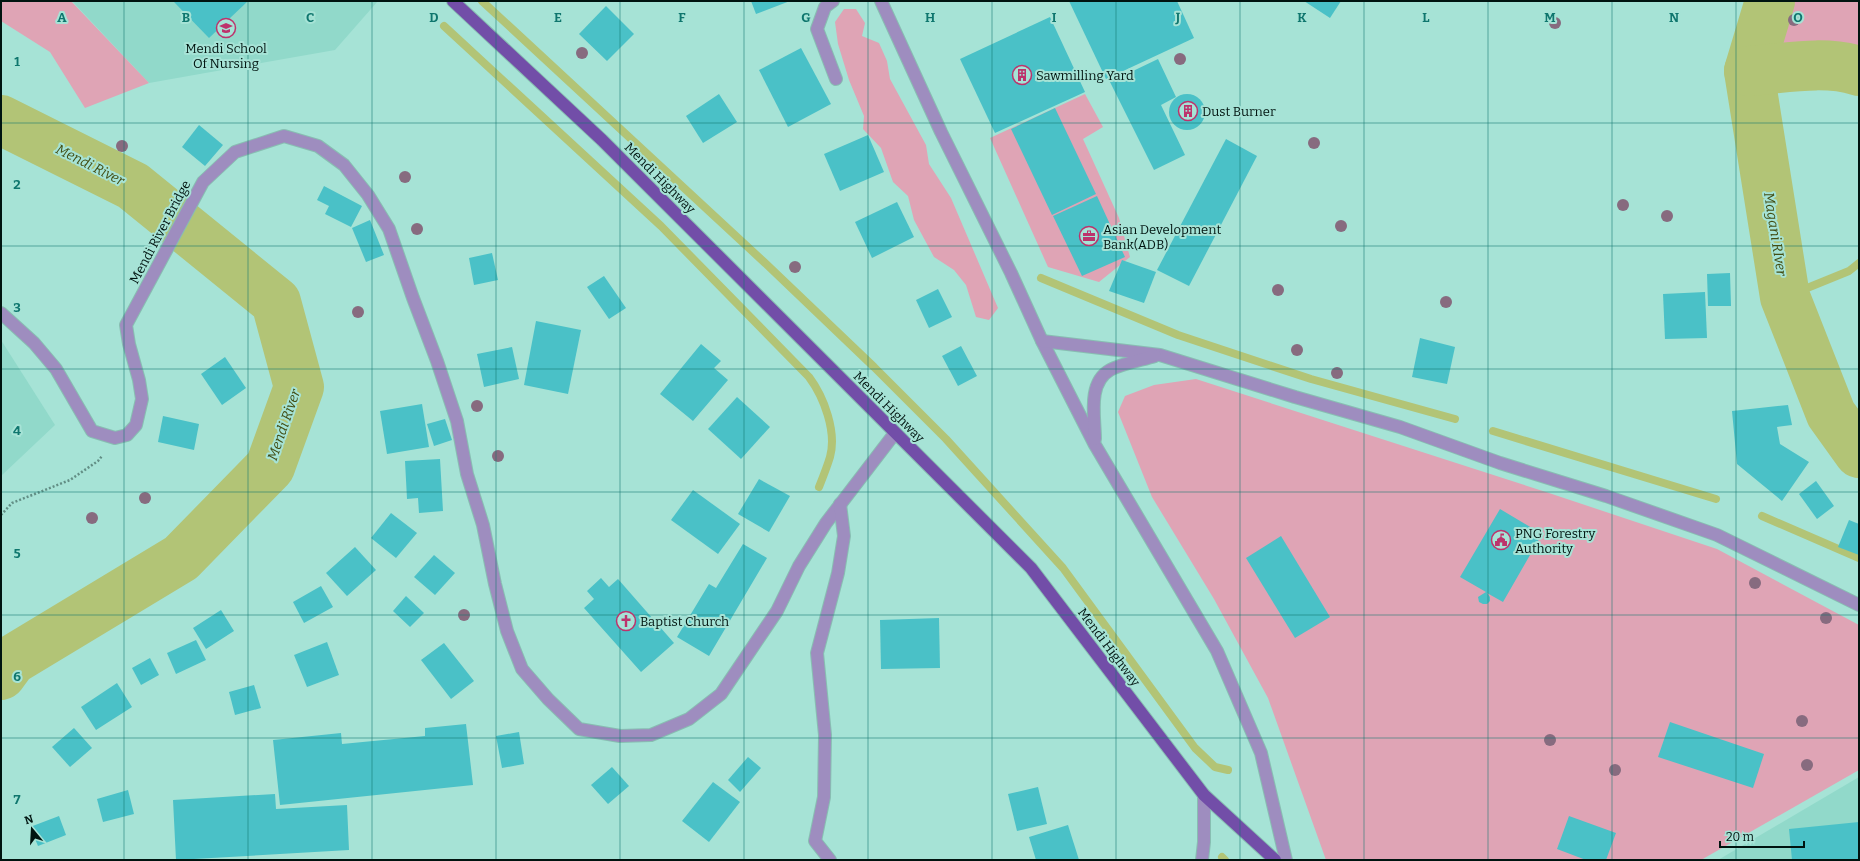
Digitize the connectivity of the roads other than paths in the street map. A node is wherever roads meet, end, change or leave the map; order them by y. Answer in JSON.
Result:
{"nodes":[{"id":1,"x":453,"y":1,"type":"edge"},
{"id":2,"x":833,"y":1,"type":"edge"},
{"id":3,"x":881,"y":1,"type":"edge"},
{"id":4,"x":836,"y":79,"type":"dead end"},
{"id":5,"x":1,"y":312,"type":"edge"},
{"id":6,"x":1042,"y":341,"type":"junction"},
{"id":7,"x":1160,"y":355,"type":"junction"},
{"id":8,"x":894,"y":432,"type":"junction"},
{"id":9,"x":1095,"y":445,"type":"junction"},
{"id":10,"x":840,"y":504,"type":"junction"},
{"id":11,"x":1859,"y":605,"type":"edge"},
{"id":12,"x":1204,"y":795,"type":"junction"},
{"id":13,"x":830,"y":860,"type":"edge"},
{"id":14,"x":1202,"y":860,"type":"edge"},
{"id":15,"x":1275,"y":860,"type":"edge"},
{"id":16,"x":1286,"y":860,"type":"edge"}],
"edges":[{"from":1,"to":8,"type":"main road","name":"Mendi Highway"},
{"from":2,"to":4,"type":"street"},
{"from":3,"to":6,"type":"street"},
{"from":5,"to":10,"type":"street","name":"Mendi River Bridge"},
{"from":6,"to":7,"type":"street"},
{"from":6,"to":9,"type":"street"},
{"from":7,"to":9,"type":"street"},
{"from":7,"to":11,"type":"street"},
{"from":8,"to":10,"type":"street","name":"Mendi River Bridge"},
{"from":8,"to":12,"type":"main road","name":"Mendi Highway"},
{"from":9,"to":16,"type":"street"},
{"from":10,"to":13,"type":"street"},
{"from":12,"to":14,"type":"street"},
{"from":12,"to":15,"type":"main road","name":"Mendi Highway"}]}
